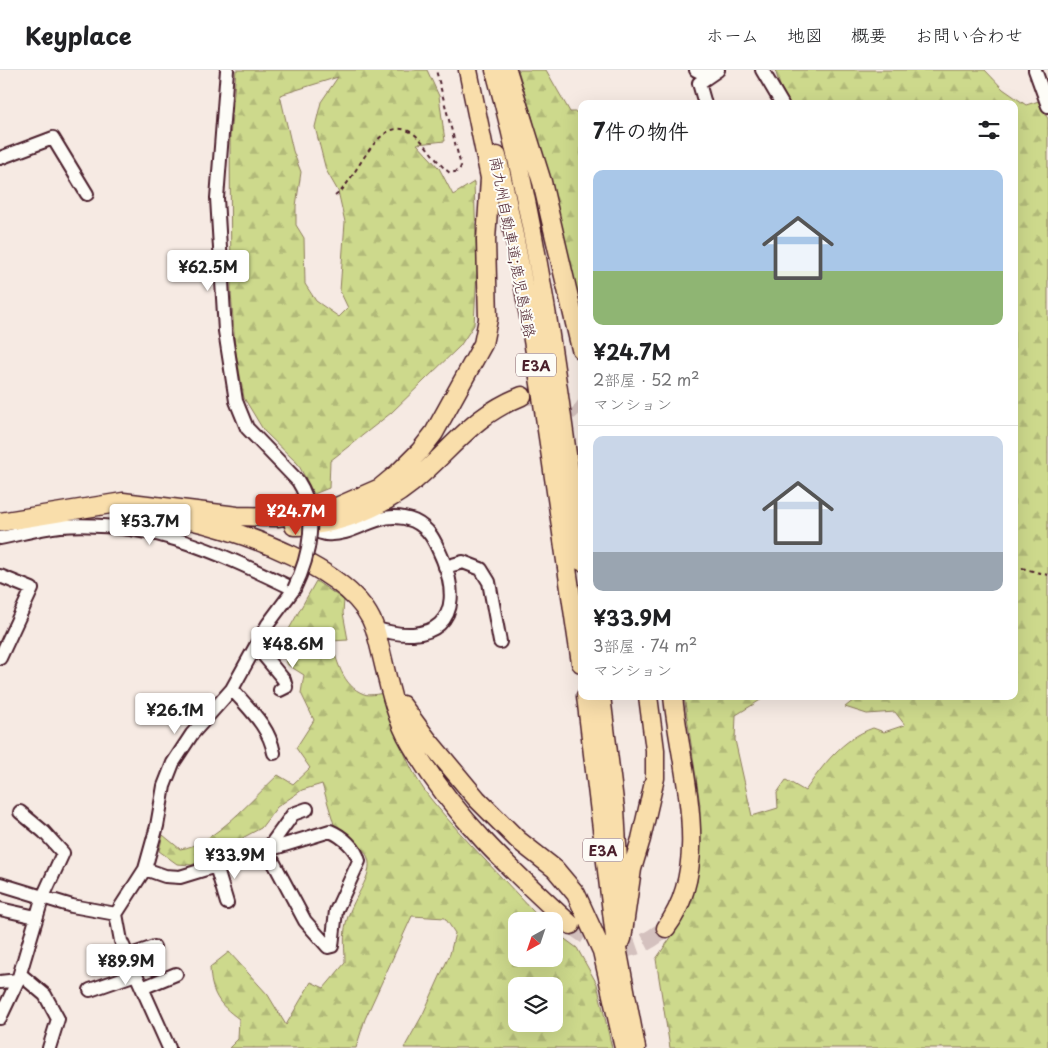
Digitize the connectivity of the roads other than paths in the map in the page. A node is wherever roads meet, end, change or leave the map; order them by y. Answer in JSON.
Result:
{"nodes":[{"id":1,"x":227,"y":70,"type":"edge"},
{"id":2,"x":468,"y":70,"type":"edge"},
{"id":3,"x":476,"y":70,"type":"edge"},
{"id":4,"x":495,"y":70,"type":"edge"},
{"id":5,"x":507,"y":70,"type":"edge"},
{"id":6,"x":696,"y":70,"type":"edge"},
{"id":7,"x":703,"y":70,"type":"edge"},
{"id":8,"x":718,"y":70,"type":"edge"},
{"id":9,"x":762,"y":70,"type":"edge"},
{"id":10,"x":1035,"y":70,"type":"edge"},
{"id":11,"x":704,"y":100,"type":"edge"},
{"id":12,"x":780,"y":100,"type":"edge"},
{"id":13,"x":1048,"y":106,"type":"edge"},
{"id":14,"x":0,"y":158,"type":"edge"},
{"id":15,"x":87,"y":194,"type":"dead end"},
{"id":16,"x":578,"y":336,"type":"edge"},
{"id":17,"x":522,"y":396,"type":"tunnel mouth"},
{"id":18,"x":100,"y":505,"type":"junction"},
{"id":19,"x":188,"y":510,"type":"junction"},
{"id":20,"x":0,"y":522,"type":"edge"},
{"id":21,"x":298,"y":526,"type":"junction"},
{"id":22,"x":0,"y":538,"type":"edge"},
{"id":23,"x":578,"y":538,"type":"edge"},
{"id":24,"x":445,"y":567,"type":"junction"},
{"id":25,"x":0,"y":576,"type":"edge"},
{"id":26,"x":294,"y":589,"type":"junction"},
{"id":27,"x":374,"y":628,"type":"junction"},
{"id":28,"x":500,"y":642,"type":"dead end"},
{"id":29,"x":578,"y":643,"type":"edge"},
{"id":30,"x":256,"y":646,"type":"junction"},
{"id":31,"x":379,"y":647,"type":"junction"},
{"id":32,"x":0,"y":658,"type":"edge"},
{"id":33,"x":232,"y":689,"type":"junction"},
{"id":34,"x":280,"y":690,"type":"dead end"},
{"id":35,"x":586,"y":700,"type":"edge"},
{"id":36,"x":601,"y":700,"type":"edge"},
{"id":37,"x":649,"y":700,"type":"edge"},
{"id":38,"x":674,"y":700,"type":"edge"},
{"id":39,"x":274,"y":753,"type":"dead end"},
{"id":40,"x":307,"y":809,"type":"dead end"},
{"id":41,"x":20,"y":812,"type":"dead end"},
{"id":42,"x":267,"y":850,"type":"junction"},
{"id":43,"x":216,"y":866,"type":"junction"},
{"id":44,"x":145,"y":869,"type":"junction"},
{"id":45,"x":0,"y":884,"type":"edge"},
{"id":46,"x":42,"y":899,"type":"junction"},
{"id":47,"x":227,"y":902,"type":"dead end"},
{"id":48,"x":0,"y":909,"type":"edge"},
{"id":49,"x":116,"y":914,"type":"junction"},
{"id":50,"x":36,"y":917,"type":"junction"},
{"id":51,"x":570,"y":924,"type":"tunnel mouth"},
{"id":52,"x":666,"y":928,"type":"tunnel mouth"},
{"id":53,"x":622,"y":939,"type":"junction"},
{"id":54,"x":154,"y":947,"type":"dead end"},
{"id":55,"x":128,"y":956,"type":"junction"},
{"id":56,"x":136,"y":974,"type":"junction"},
{"id":57,"x":176,"y":974,"type":"dead end"},
{"id":58,"x":19,"y":977,"type":"junction"},
{"id":59,"x":0,"y":982,"type":"edge"},
{"id":60,"x":624,"y":987,"type":"junction"},
{"id":61,"x":142,"y":988,"type":"junction"},
{"id":62,"x":90,"y":990,"type":"dead end"},
{"id":63,"x":0,"y":1018,"type":"edge"},
{"id":64,"x":49,"y":1048,"type":"edge"},
{"id":65,"x":169,"y":1048,"type":"edge"},
{"id":66,"x":624,"y":1048,"type":"edge"},
{"id":67,"x":636,"y":1048,"type":"edge"}],
"edges":[{"from":1,"to":26,"type":"street","bridge":true},
{"from":2,"to":19,"type":"highway"},
{"from":3,"to":29,"type":"highway","name":"南九州自動車道;鹿児島道路","number":"E3A"},
{"from":4,"to":23,"type":"highway","name":"南九州自動車道;鹿児島道路","number":"E3A"},
{"from":5,"to":16,"type":"highway"},
{"from":6,"to":7,"type":"street"},
{"from":8,"to":11,"type":"street"},
{"from":9,"to":12,"type":"street"},
{"from":10,"to":13,"type":"street"},
{"from":14,"to":15,"type":"street"},
{"from":17,"to":21,"type":"highway"},
{"from":18,"to":19,"type":"highway"},
{"from":18,"to":20,"type":"highway"},
{"from":18,"to":27,"type":"highway"},
{"from":19,"to":21,"type":"highway"},
{"from":21,"to":24,"type":"street"},
{"from":22,"to":26,"type":"street"},
{"from":24,"to":27,"type":"street"},
{"from":24,"to":28,"type":"street"},
{"from":25,"to":32,"type":"street"},
{"from":26,"to":30,"type":"street"},
{"from":27,"to":31,"type":"highway"},
{"from":30,"to":33,"type":"street"},
{"from":30,"to":34,"type":"street"},
{"from":31,"to":51,"type":"highway"},
{"from":31,"to":66,"type":"highway"},
{"from":33,"to":39,"type":"street"},
{"from":33,"to":44,"type":"street"},
{"from":35,"to":60,"type":"highway","number":"E3A"},
{"from":36,"to":53,"type":"highway","number":"E3A"},
{"from":37,"to":53,"type":"highway"},
{"from":38,"to":52,"type":"highway"},
{"from":40,"to":42,"type":"street"},
{"from":41,"to":46,"type":"street"},
{"from":42,"to":42,"type":"street"},
{"from":42,"to":43,"type":"street"},
{"from":43,"to":44,"type":"street"},
{"from":43,"to":47,"type":"street"},
{"from":44,"to":49,"type":"street"},
{"from":45,"to":46,"type":"street"},
{"from":46,"to":49,"type":"street"},
{"from":46,"to":50,"type":"street"},
{"from":48,"to":50,"type":"street"},
{"from":49,"to":55,"type":"street"},
{"from":50,"to":58,"type":"street"},
{"from":53,"to":60,"type":"highway","number":"E3A"},
{"from":54,"to":55,"type":"street"},
{"from":55,"to":56,"type":"street"},
{"from":56,"to":61,"type":"street"},
{"from":56,"to":62,"type":"street"},
{"from":57,"to":61,"type":"street"},
{"from":58,"to":59,"type":"street"},
{"from":58,"to":63,"type":"street"},
{"from":58,"to":64,"type":"street"},
{"from":60,"to":67,"type":"highway","number":"E3A"},
{"from":61,"to":65,"type":"street"}]}
